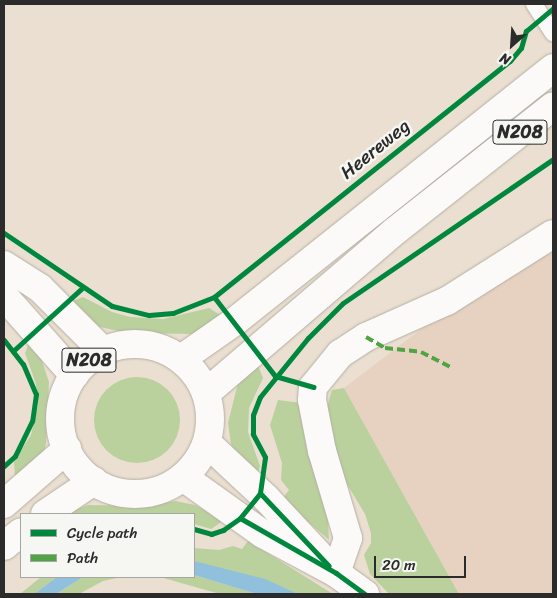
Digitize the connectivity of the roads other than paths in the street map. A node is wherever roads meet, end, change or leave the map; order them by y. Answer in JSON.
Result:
{"nodes":[{"id":1,"x":534,"y":4,"type":"edge"},
{"id":2,"x":553,"y":33,"type":"edge"},
{"id":3,"x":553,"y":68,"type":"edge"},
{"id":4,"x":553,"y":106,"type":"edge"},
{"id":5,"x":553,"y":234,"type":"edge"},
{"id":6,"x":4,"y":265,"type":"edge"},
{"id":7,"x":4,"y":296,"type":"edge"},
{"id":8,"x":103,"y":351,"type":"junction"},
{"id":9,"x":181,"y":359,"type":"junction"},
{"id":10,"x":74,"y":375,"type":"junction"},
{"id":11,"x":206,"y":394,"type":"junction"},
{"id":12,"x":206,"y":443,"type":"junction"},
{"id":13,"x":67,"y":449,"type":"junction"},
{"id":14,"x":182,"y":478,"type":"junction"},
{"id":15,"x":94,"y":481,"type":"junction"},
{"id":16,"x":4,"y":504,"type":"edge"},
{"id":17,"x":46,"y":513,"type":"edge"},
{"id":18,"x":20,"y":533,"type":"edge"},
{"id":19,"x":4,"y":546,"type":"edge"},
{"id":20,"x":336,"y":573,"type":"junction"},
{"id":21,"x":365,"y":594,"type":"edge"}],
"edges":[{"from":1,"to":2,"type":"lane"},
{"from":3,"to":9,"type":"main road","number":"N208"},
{"from":4,"to":11,"type":"main road","number":"N208"},
{"from":5,"to":20,"type":"main road"},
{"from":6,"to":8,"type":"main road"},
{"from":7,"to":10,"type":"main road"},
{"from":8,"to":9,"type":"main road","number":"N208"},
{"from":8,"to":10,"type":"main road","number":"N208"},
{"from":9,"to":11,"type":"main road","number":"N208"},
{"from":10,"to":13,"type":"main road","number":"N208"},
{"from":11,"to":12,"type":"main road","number":"N208"},
{"from":12,"to":14,"type":"main road","number":"N208"},
{"from":12,"to":20,"type":"main road"},
{"from":13,"to":15,"type":"main road","number":"N208"},
{"from":13,"to":16,"type":"main road"},
{"from":14,"to":15,"type":"main road","number":"N208"},
{"from":14,"to":20,"type":"main road"},
{"from":15,"to":17,"type":"main road"},
{"from":18,"to":19,"type":"main road"},
{"from":20,"to":21,"type":"main road"}]}
